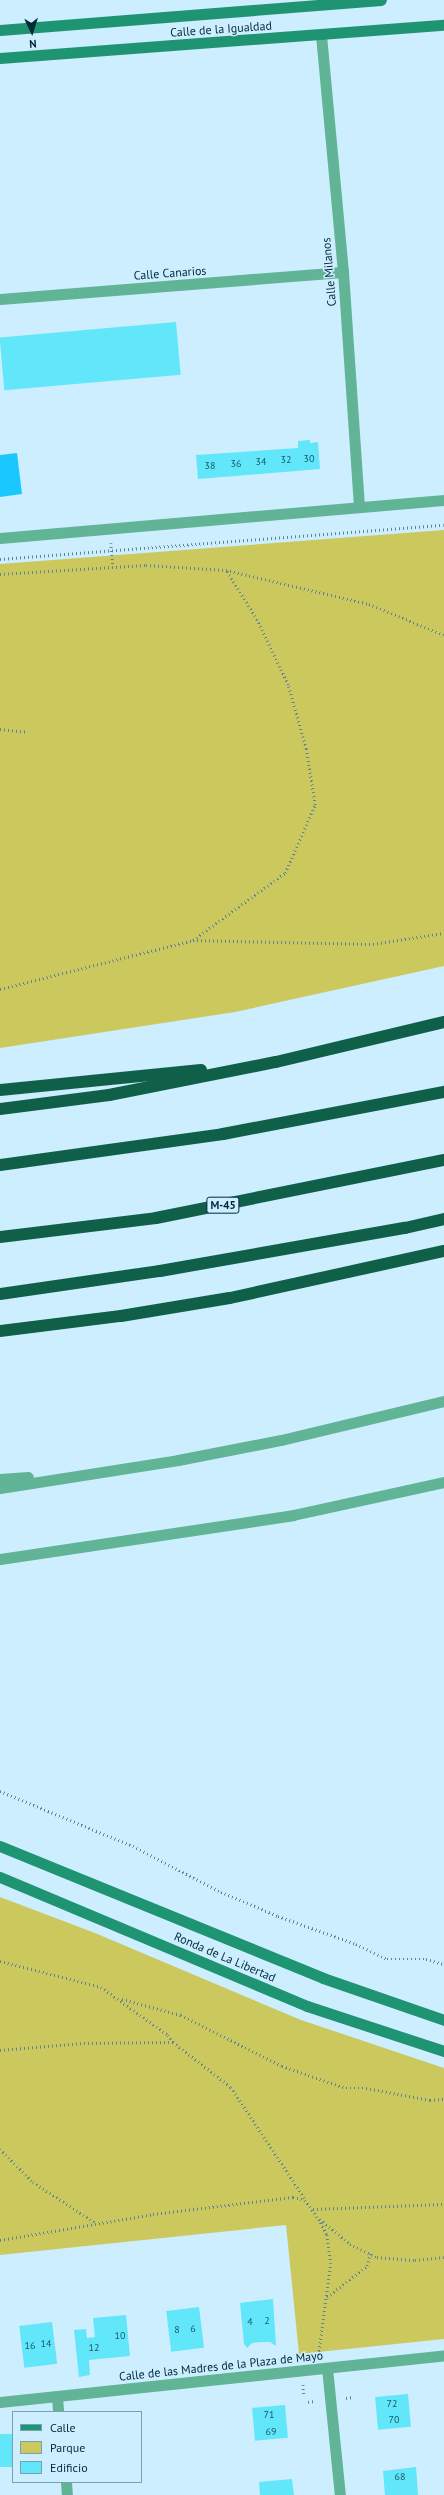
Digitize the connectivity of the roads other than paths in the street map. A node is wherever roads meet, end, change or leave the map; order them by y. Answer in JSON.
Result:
{"nodes":[{"id":1,"x":381,"y":0,"type":"edge"},
{"id":2,"x":444,"y":25,"type":"edge"},
{"id":3,"x":0,"y":30,"type":"edge"},
{"id":4,"x":321,"y":35,"type":"junction"},
{"id":5,"x":0,"y":58,"type":"edge"},
{"id":6,"x":343,"y":272,"type":"junction"},
{"id":7,"x":0,"y":299,"type":"edge"},
{"id":8,"x":444,"y":500,"type":"edge"},
{"id":9,"x":359,"y":506,"type":"junction"},
{"id":10,"x":0,"y":538,"type":"edge"},
{"id":11,"x":444,"y":1022,"type":"edge"},
{"id":12,"x":276,"y":1062,"type":"junction"},
{"id":13,"x":0,"y":1090,"type":"edge"},
{"id":14,"x":444,"y":1092,"type":"edge"},
{"id":15,"x":0,"y":1109,"type":"edge"},
{"id":16,"x":444,"y":1160,"type":"edge"},
{"id":17,"x":0,"y":1165,"type":"edge"},
{"id":18,"x":444,"y":1219,"type":"edge"},
{"id":19,"x":0,"y":1237,"type":"edge"},
{"id":20,"x":444,"y":1251,"type":"edge"},
{"id":21,"x":0,"y":1294,"type":"edge"},
{"id":22,"x":36,"y":1327,"type":"junction"},
{"id":23,"x":0,"y":1331,"type":"edge"},
{"id":24,"x":0,"y":1336,"type":"edge"},
{"id":25,"x":444,"y":1401,"type":"edge"},
{"id":26,"x":82,"y":1473,"type":"junction"},
{"id":27,"x":0,"y":1479,"type":"edge"},
{"id":28,"x":444,"y":1482,"type":"edge"},
{"id":29,"x":0,"y":1488,"type":"edge"},
{"id":30,"x":0,"y":1559,"type":"edge"},
{"id":31,"x":0,"y":1846,"type":"edge"},
{"id":32,"x":0,"y":1877,"type":"edge"},
{"id":33,"x":444,"y":2020,"type":"edge"},
{"id":34,"x":444,"y":2051,"type":"edge"},
{"id":35,"x":444,"y":2355,"type":"edge"},
{"id":36,"x":327,"y":2368,"type":"junction"},
{"id":37,"x":57,"y":2396,"type":"junction"},
{"id":38,"x":0,"y":2402,"type":"edge"},
{"id":39,"x":58,"y":2411,"type":"edge"},
{"id":40,"x":66,"y":2483,"type":"edge"},
{"id":41,"x":67,"y":2495,"type":"edge"},
{"id":42,"x":340,"y":2495,"type":"edge"}],
"edges":[{"from":1,"to":3,"type":"main road","name":"Calle de la Igualdad"},
{"from":2,"to":4,"type":"main road","name":"Calle de la Igualdad"},
{"from":4,"to":5,"type":"main road","name":"Calle de la Igualdad"},
{"from":4,"to":6,"type":"street","name":"Calle Milanos"},
{"from":6,"to":7,"type":"street","name":"Calle Canarios"},
{"from":6,"to":9,"type":"street","name":"Calle Milanos"},
{"from":8,"to":9,"type":"street"},
{"from":9,"to":10,"type":"street"},
{"from":11,"to":12,"type":"highway"},
{"from":12,"to":13,"type":"highway"},
{"from":12,"to":15,"type":"highway"},
{"from":14,"to":17,"type":"highway"},
{"from":16,"to":19,"type":"highway","number":"M-45"},
{"from":18,"to":21,"type":"highway"},
{"from":20,"to":22,"type":"highway"},
{"from":22,"to":23,"type":"highway"},
{"from":22,"to":24,"type":"street"},
{"from":25,"to":26,"type":"street"},
{"from":26,"to":27,"type":"street"},
{"from":26,"to":29,"type":"street"},
{"from":28,"to":30,"type":"street"},
{"from":31,"to":33,"type":"main road","name":"Ronda de La Libertad"},
{"from":32,"to":34,"type":"main road","name":"Ronda de La Libertad"},
{"from":35,"to":36,"type":"street","name":"Calle de las Madres de la Plaza de Mayo"},
{"from":36,"to":37,"type":"street","name":"Calle de las Madres de la Plaza de Mayo"},
{"from":36,"to":42,"type":"street"},
{"from":37,"to":38,"type":"street","name":"Calle de las Madres de la Plaza de Mayo"},
{"from":37,"to":39,"type":"street"},
{"from":40,"to":41,"type":"street"}]}
